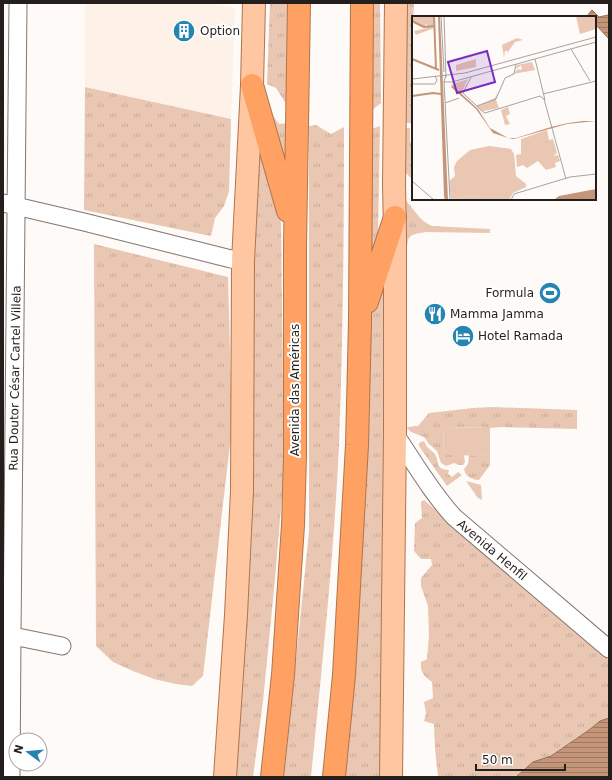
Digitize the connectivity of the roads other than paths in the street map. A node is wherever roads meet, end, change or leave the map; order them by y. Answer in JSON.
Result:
{"nodes":[{"id":1,"x":18,"y":3,"type":"edge"},
{"id":2,"x":254,"y":3,"type":"edge"},
{"id":3,"x":299,"y":3,"type":"edge"},
{"id":4,"x":362,"y":3,"type":"edge"},
{"id":5,"x":396,"y":3,"type":"edge"},
{"id":6,"x":252,"y":85,"type":"junction"},
{"id":7,"x":10,"y":205,"type":"edge"},
{"id":8,"x":395,"y":217,"type":"junction"},
{"id":9,"x":295,"y":246,"type":"junction"},
{"id":10,"x":243,"y":261,"type":"junction"},
{"id":11,"x":360,"y":322,"type":"junction"},
{"id":12,"x":395,"y":434,"type":"junction"},
{"id":13,"x":7,"y":635,"type":"edge"},
{"id":14,"x":62,"y":646,"type":"dead end"},
{"id":15,"x":609,"y":649,"type":"edge"},
{"id":16,"x":11,"y":777,"type":"edge"},
{"id":17,"x":225,"y":777,"type":"edge"},
{"id":18,"x":272,"y":777,"type":"edge"},
{"id":19,"x":334,"y":777,"type":"edge"},
{"id":20,"x":391,"y":777,"type":"edge"}],
"edges":[{"from":1,"to":7,"type":"street","name":"Rua Doutor César Cartel Villela"},
{"from":2,"to":6,"type":"main road"},
{"from":3,"to":9,"type":"highway","name":"Avenida das Américas"},
{"from":4,"to":11,"type":"highway"},
{"from":5,"to":8,"type":"main road"},
{"from":6,"to":9,"type":"highway"},
{"from":6,"to":10,"type":"main road"},
{"from":7,"to":10,"type":"street"},
{"from":7,"to":13,"type":"street","name":"Rua Doutor César Cartel Villela"},
{"from":8,"to":11,"type":"highway"},
{"from":8,"to":12,"type":"main road"},
{"from":9,"to":18,"type":"highway","name":"Avenida das Américas"},
{"from":10,"to":17,"type":"main road"},
{"from":11,"to":19,"type":"highway"},
{"from":12,"to":15,"type":"street","name":"Avenida Henfil"},
{"from":12,"to":20,"type":"main road"},
{"from":13,"to":14,"type":"street"},
{"from":13,"to":16,"type":"street","name":"Rua Doutor César Cartel Villela"}]}
